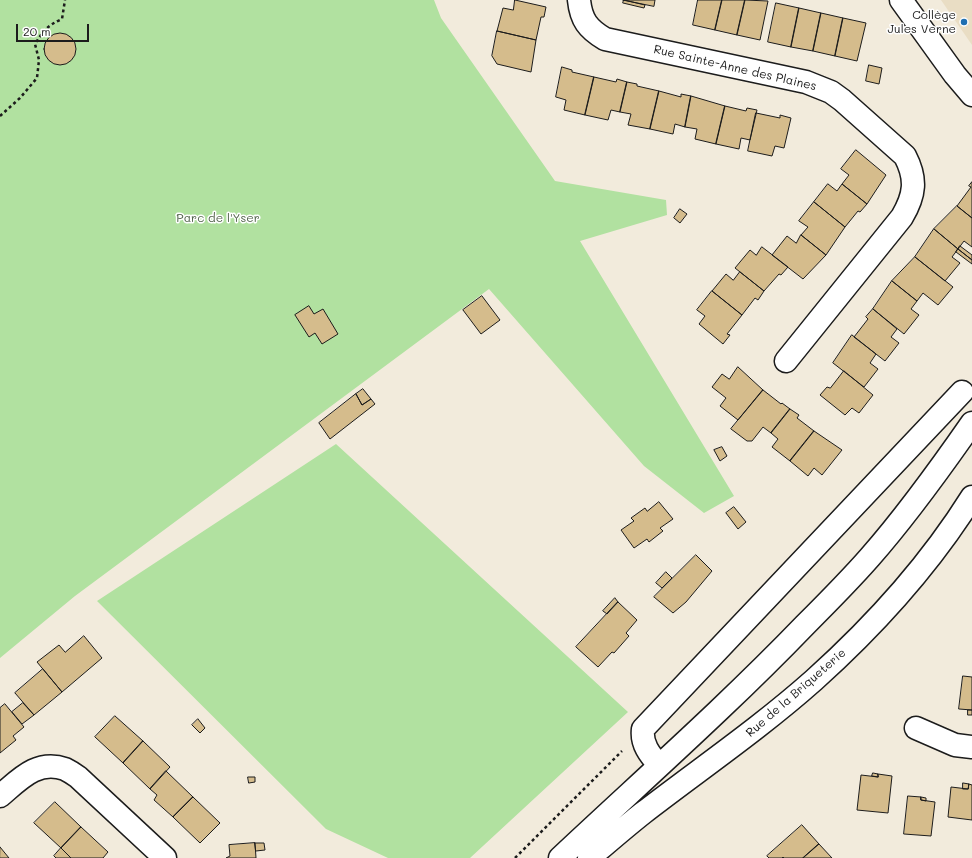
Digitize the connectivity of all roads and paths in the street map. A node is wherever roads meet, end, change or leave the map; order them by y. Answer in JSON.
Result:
{"nodes":[{"id":1,"x":65,"y":0,"type":"edge"},
{"id":2,"x":579,"y":0,"type":"edge"},
{"id":3,"x":901,"y":0,"type":"edge"},
{"id":4,"x":972,"y":95,"type":"edge"},
{"id":5,"x":0,"y":116,"type":"edge"},
{"id":6,"x":786,"y":361,"type":"dead end"},
{"id":7,"x":962,"y":392,"type":"dead end"},
{"id":8,"x":972,"y":423,"type":"edge"},
{"id":9,"x":972,"y":497,"type":"edge"},
{"id":10,"x":916,"y":728,"type":"dead end"},
{"id":11,"x":643,"y":729,"type":"junction"},
{"id":12,"x":972,"y":747,"type":"edge"},
{"id":13,"x":710,"y":762,"type":"junction"},
{"id":14,"x":659,"y":765,"type":"junction"},
{"id":15,"x":0,"y":796,"type":"edge"},
{"id":16,"x":614,"y":838,"type":"junction"},
{"id":17,"x":165,"y":858,"type":"edge"},
{"id":18,"x":515,"y":858,"type":"edge"},
{"id":19,"x":560,"y":858,"type":"edge"},
{"id":20,"x":589,"y":858,"type":"edge"}],
"edges":[{"from":1,"to":5,"type":"path"},
{"from":2,"to":6,"type":"street","name":"Rue Sainte-Anne des Plaines"},
{"from":3,"to":4,"type":"street"},
{"from":7,"to":11,"type":"street"},
{"from":8,"to":14,"type":"street"},
{"from":9,"to":13,"type":"street","name":"Rue de la Briqueterie"},
{"from":10,"to":12,"type":"street"},
{"from":11,"to":14,"type":"street"},
{"from":11,"to":18,"type":"path"},
{"from":13,"to":14,"type":"street"},
{"from":13,"to":16,"type":"street","name":"Rue de la Briqueterie"},
{"from":14,"to":16,"type":"street"},
{"from":14,"to":19,"type":"street"},
{"from":15,"to":17,"type":"street"},
{"from":16,"to":20,"type":"street","name":"Rue de la Briqueterie"}]}
